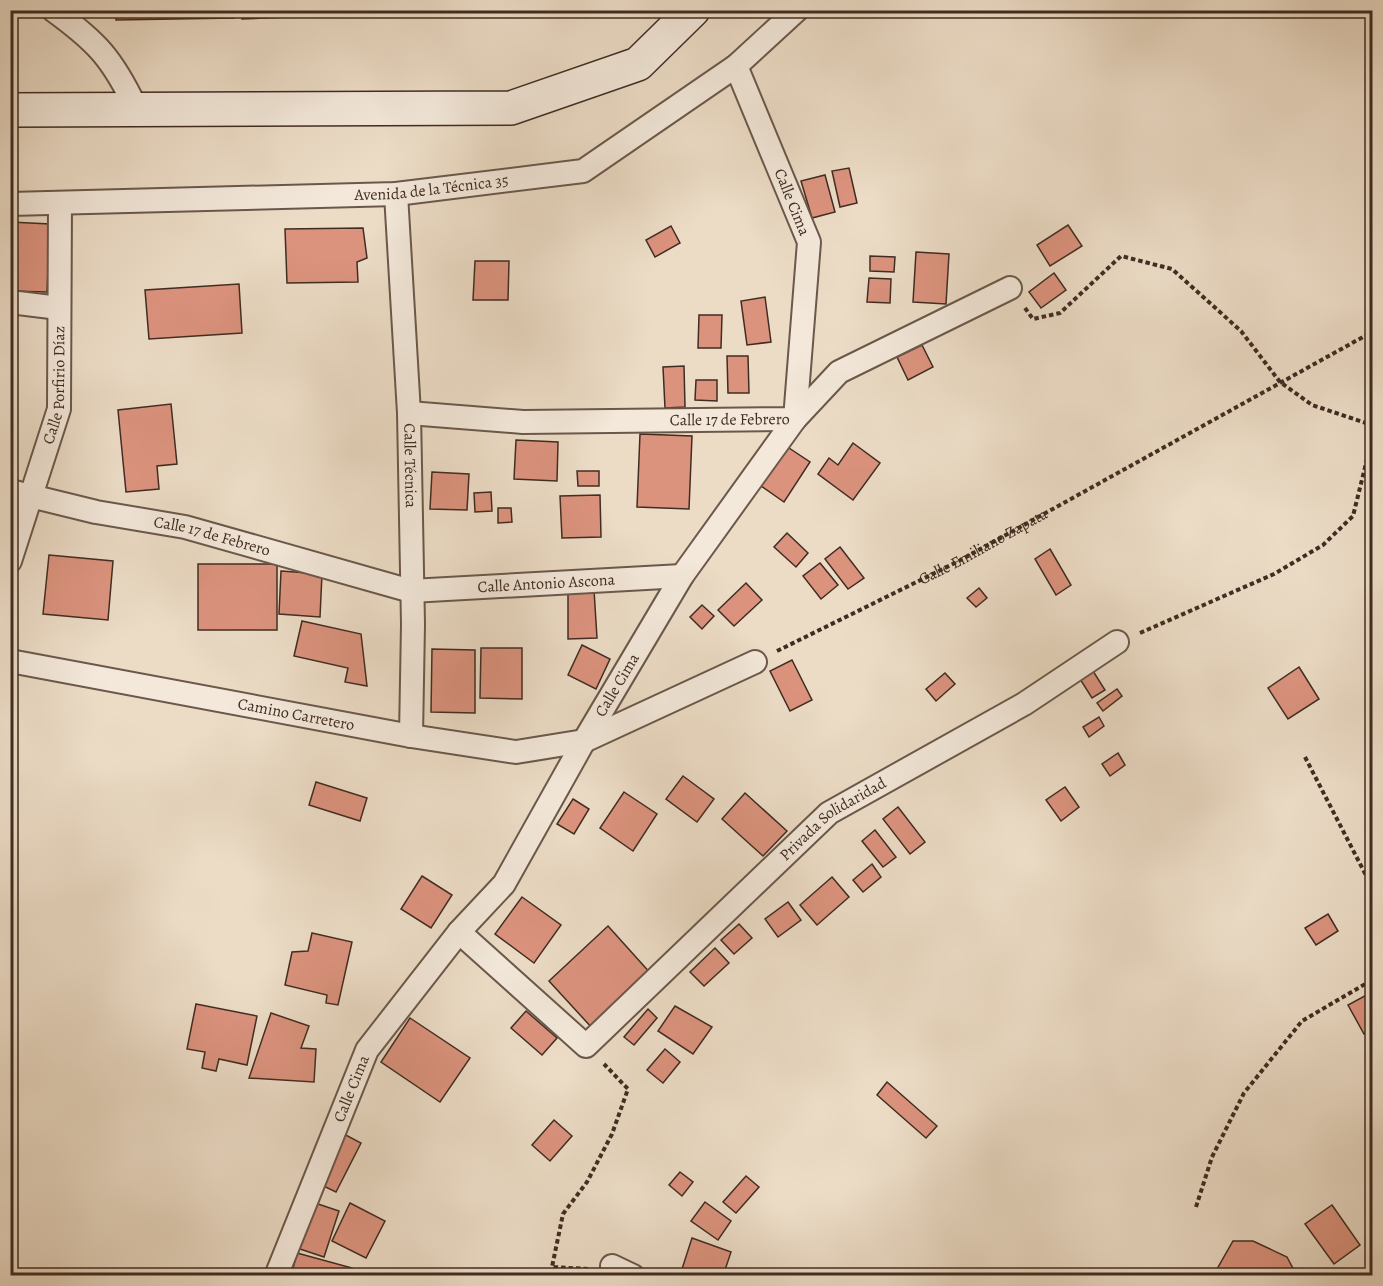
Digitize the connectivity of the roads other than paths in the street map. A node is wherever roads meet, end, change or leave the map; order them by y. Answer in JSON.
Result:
{"nodes":[{"id":1,"x":53,"y":10,"type":"edge"},
{"id":2,"x":693,"y":10,"type":"edge"},
{"id":3,"x":798,"y":10,"type":"edge"},
{"id":4,"x":736,"y":66,"type":"junction"},
{"id":5,"x":136,"y":108,"type":"junction"},
{"id":6,"x":10,"y":110,"type":"edge"},
{"id":7,"x":396,"y":194,"type":"junction"},
{"id":8,"x":60,"y":203,"type":"junction"},
{"id":9,"x":10,"y":204,"type":"edge"},
{"id":10,"x":1010,"y":288,"type":"road end"},
{"id":11,"x":10,"y":302,"type":"edge"},
{"id":12,"x":59,"y":308,"type":"junction"},
{"id":13,"x":409,"y":413,"type":"junction"},
{"id":14,"x":795,"y":419,"type":"junction"},
{"id":15,"x":20,"y":493,"type":"edge"},
{"id":16,"x":10,"y":561,"type":"edge"},
{"id":17,"x":682,"y":576,"type":"junction"},
{"id":18,"x":411,"y":591,"type":"junction"},
{"id":19,"x":1117,"y":642,"type":"road end"},
{"id":20,"x":10,"y":661,"type":"edge"},
{"id":21,"x":755,"y":662,"type":"road end"},
{"id":22,"x":411,"y":736,"type":"junction"},
{"id":23,"x":584,"y":741,"type":"junction"},
{"id":24,"x":459,"y":932,"type":"junction"},
{"id":25,"x":612,"y":1266,"type":"road end"},
{"id":26,"x":276,"y":1275,"type":"edge"},
{"id":27,"x":633,"y":1275,"type":"edge"}],
"edges":[{"from":1,"to":5,"type":"street"},
{"from":2,"to":5,"type":"street"},
{"from":3,"to":4,"type":"street","name":"Avenida de la Técnica 35"},
{"from":4,"to":7,"type":"street","name":"Avenida de la Técnica 35"},
{"from":4,"to":14,"type":"street","name":"Calle Cima"},
{"from":5,"to":6,"type":"street"},
{"from":7,"to":8,"type":"street","name":"Avenida de la Técnica 35"},
{"from":7,"to":13,"type":"street","name":"Calle Técnica"},
{"from":8,"to":9,"type":"street","name":"Avenida de la Técnica 35"},
{"from":8,"to":12,"type":"street","name":"Calle Porfirio Díaz"},
{"from":10,"to":14,"type":"street","name":"Calle 17 de Febrero"},
{"from":11,"to":12,"type":"street"},
{"from":12,"to":15,"type":"street","name":"Calle Porfirio Díaz"},
{"from":13,"to":14,"type":"street","name":"Calle 17 de Febrero"},
{"from":13,"to":18,"type":"street","name":"Calle Técnica"},
{"from":14,"to":17,"type":"street","name":"Calle Cima"},
{"from":15,"to":16,"type":"street","name":"Calle Porfirio Díaz"},
{"from":15,"to":18,"type":"street","name":"Calle 17 de Febrero"},
{"from":17,"to":18,"type":"street","name":"Calle Antonio Ascona"},
{"from":17,"to":23,"type":"street","name":"Calle Cima"},
{"from":18,"to":22,"type":"street","name":"Calle Técnica"},
{"from":19,"to":24,"type":"street","name":"Privada Solidaridad"},
{"from":20,"to":22,"type":"street","name":"Camino Carretero"},
{"from":21,"to":23,"type":"street"},
{"from":22,"to":23,"type":"street","name":"Camino Carretero"},
{"from":23,"to":24,"type":"street","name":"Calle Cima"},
{"from":24,"to":26,"type":"street","name":"Calle Cima"},
{"from":25,"to":27,"type":"street"}]}
